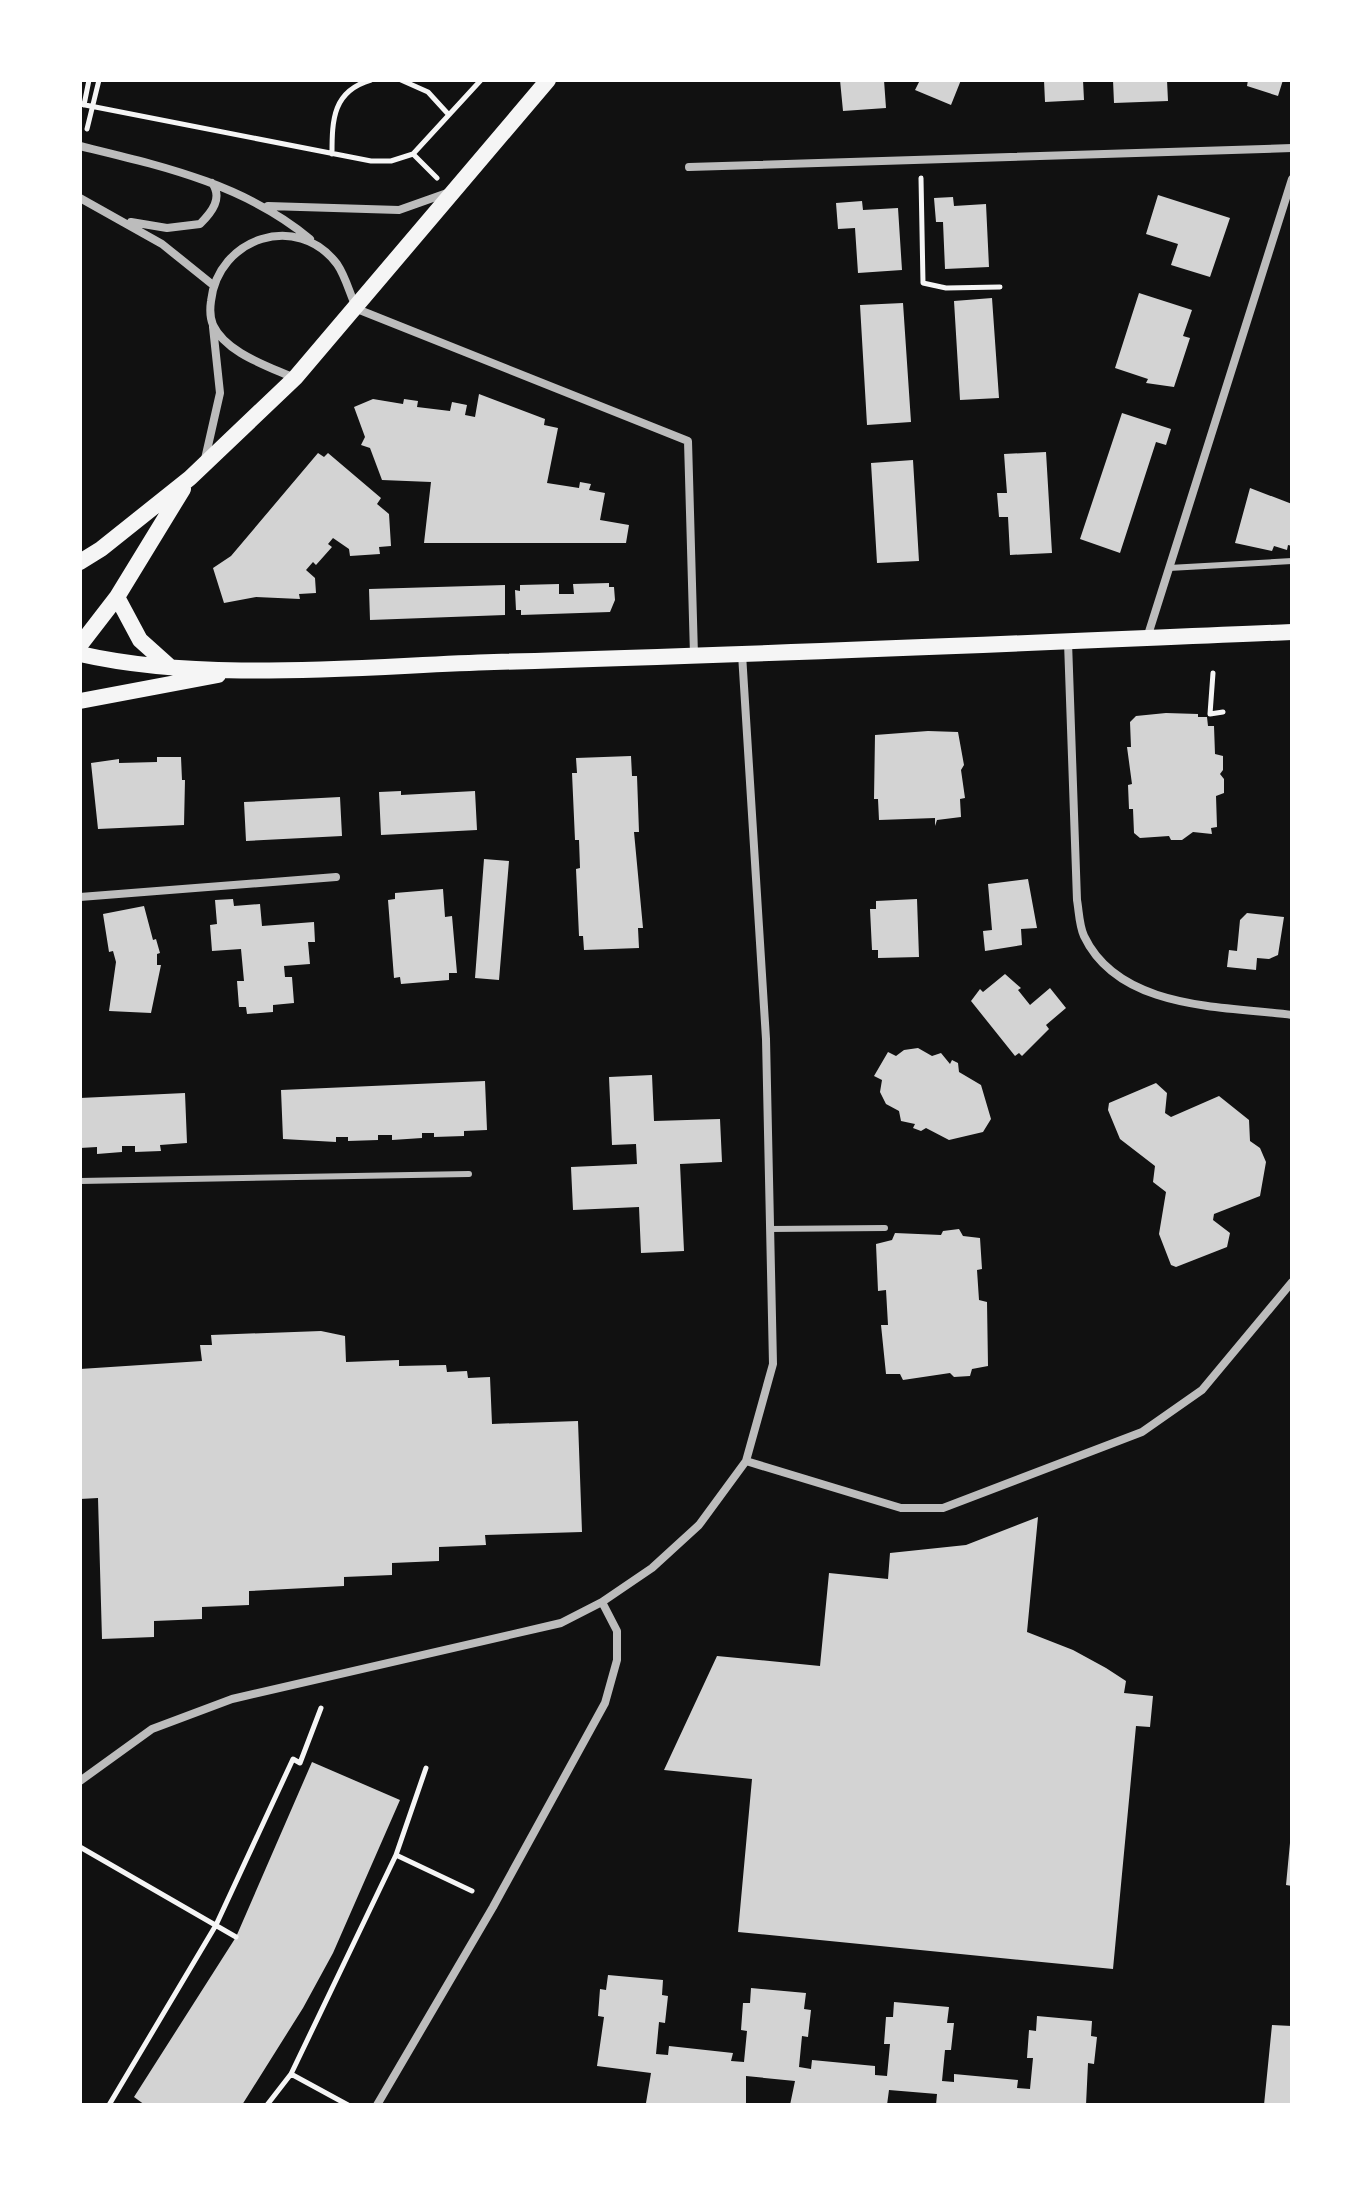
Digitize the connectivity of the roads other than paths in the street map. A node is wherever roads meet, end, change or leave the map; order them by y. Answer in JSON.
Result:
{"nodes":[{"id":1,"x":548,"y":80,"type":"edge"},
{"id":2,"x":81,"y":147,"type":"edge"},
{"id":3,"x":1292,"y":148,"type":"edge"},
{"id":4,"x":689,"y":167,"type":"dead end"},
{"id":5,"x":1292,"y":179,"type":"edge"},
{"id":6,"x":209,"y":181,"type":"junction"},
{"id":7,"x":451,"y":191,"type":"junction"},
{"id":8,"x":80,"y":198,"type":"edge"},
{"id":9,"x":265,"y":206,"type":"junction"},
{"id":10,"x":126,"y":221,"type":"junction"},
{"id":11,"x":322,"y":248,"type":"junction"},
{"id":12,"x":213,"y":285,"type":"junction"},
{"id":13,"x":357,"y":309,"type":"junction"},
{"id":14,"x":213,"y":326,"type":"junction"},
{"id":15,"x":295,"y":378,"type":"junction"},
{"id":16,"x":196,"y":472,"type":"junction"},
{"id":17,"x":1292,"y":561,"type":"edge"},
{"id":18,"x":80,"y":562,"type":"edge"},
{"id":19,"x":1169,"y":568,"type":"junction"},
{"id":20,"x":117,"y":597,"type":"junction"},
{"id":21,"x":1292,"y":632,"type":"edge"},
{"id":22,"x":1147,"y":638,"type":"junction"},
{"id":23,"x":1068,"y":642,"type":"junction"},
{"id":24,"x":80,"y":645,"type":"edge"},
{"id":25,"x":80,"y":654,"type":"edge"},
{"id":26,"x":742,"y":654,"type":"junction"},
{"id":27,"x":694,"y":657,"type":"junction"},
{"id":28,"x":169,"y":666,"type":"junction"},
{"id":29,"x":247,"y":669,"type":"junction"},
{"id":30,"x":80,"y":701,"type":"edge"},
{"id":31,"x":336,"y":877,"type":"dead end"},
{"id":32,"x":80,"y":897,"type":"edge"},
{"id":33,"x":1292,"y":1015,"type":"edge"},
{"id":34,"x":469,"y":1174,"type":"dead end"},
{"id":35,"x":80,"y":1181,"type":"edge"},
{"id":36,"x":885,"y":1228,"type":"dead end"},
{"id":37,"x":770,"y":1229,"type":"junction"},
{"id":38,"x":1292,"y":1282,"type":"edge"},
{"id":39,"x":746,"y":1461,"type":"junction"},
{"id":40,"x":602,"y":1602,"type":"junction"},
{"id":41,"x":80,"y":1781,"type":"edge"},
{"id":42,"x":377,"y":2105,"type":"edge"}],
"edges":[{"from":1,"to":7,"type":"main road"},
{"from":2,"to":6,"type":"street"},
{"from":3,"to":4,"type":"street"},
{"from":5,"to":19,"type":"street"},
{"from":6,"to":9,"type":"street"},
{"from":6,"to":10,"type":"street"},
{"from":7,"to":9,"type":"street"},
{"from":7,"to":13,"type":"main road"},
{"from":8,"to":10,"type":"street"},
{"from":9,"to":11,"type":"street"},
{"from":10,"to":12,"type":"street"},
{"from":11,"to":12,"type":"street"},
{"from":11,"to":13,"type":"street"},
{"from":12,"to":14,"type":"street"},
{"from":13,"to":15,"type":"main road"},
{"from":13,"to":27,"type":"street"},
{"from":14,"to":15,"type":"street"},
{"from":14,"to":16,"type":"street"},
{"from":15,"to":16,"type":"main road"},
{"from":16,"to":18,"type":"main road"},
{"from":16,"to":20,"type":"main road"},
{"from":17,"to":19,"type":"lane"},
{"from":19,"to":22,"type":"street"},
{"from":20,"to":24,"type":"main road"},
{"from":20,"to":28,"type":"main road"},
{"from":21,"to":22,"type":"main road"},
{"from":22,"to":23,"type":"main road"},
{"from":23,"to":26,"type":"main road"},
{"from":23,"to":33,"type":"street"},
{"from":25,"to":28,"type":"main road"},
{"from":26,"to":27,"type":"main road"},
{"from":26,"to":37,"type":"street"},
{"from":27,"to":29,"type":"main road"},
{"from":28,"to":29,"type":"main road"},
{"from":29,"to":30,"type":"main road"},
{"from":31,"to":32,"type":"street"},
{"from":34,"to":35,"type":"lane"},
{"from":36,"to":37,"type":"lane"},
{"from":37,"to":39,"type":"street"},
{"from":38,"to":39,"type":"street"},
{"from":39,"to":40,"type":"street"},
{"from":40,"to":41,"type":"street"},
{"from":40,"to":42,"type":"street"}]}
